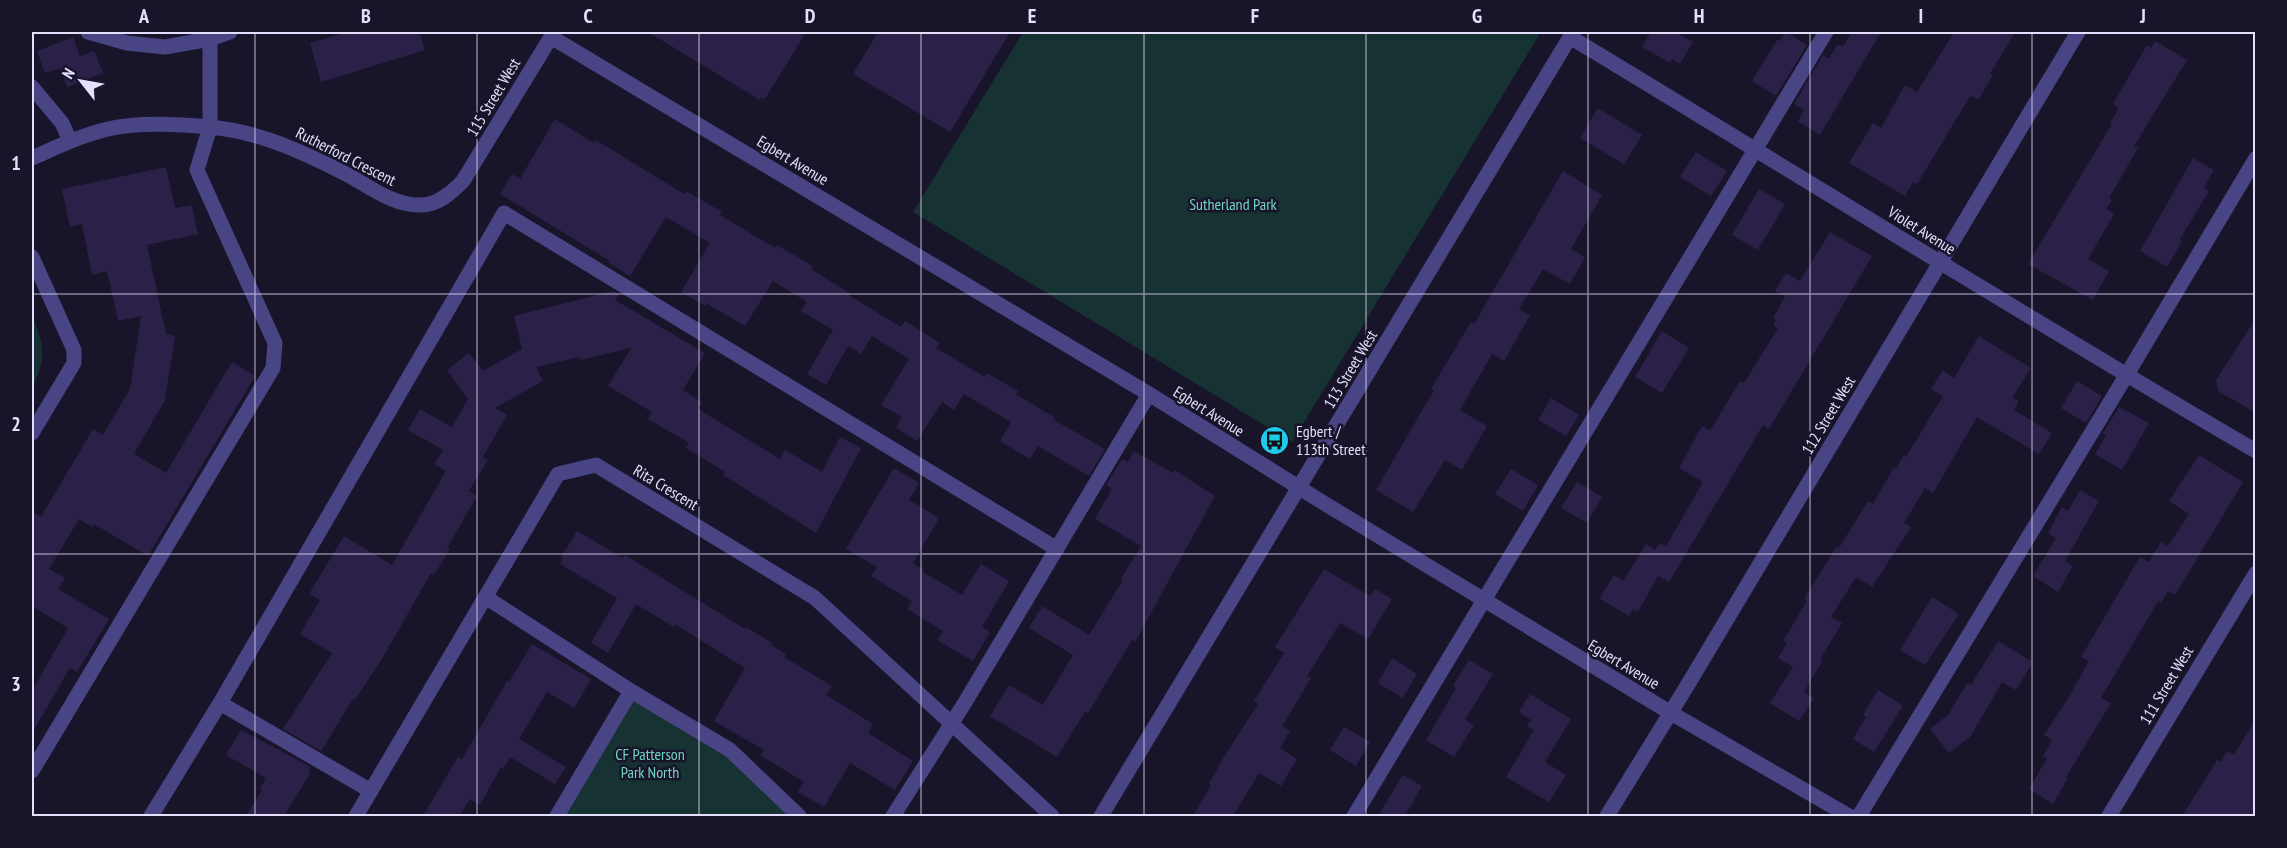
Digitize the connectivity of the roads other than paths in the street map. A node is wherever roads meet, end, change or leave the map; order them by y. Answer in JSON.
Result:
{"nodes":[{"id":1,"x":88,"y":32,"type":"edge"},
{"id":2,"x":230,"y":32,"type":"edge"},
{"id":3,"x":1826,"y":32,"type":"edge"},
{"id":4,"x":2078,"y":32,"type":"edge"},
{"id":5,"x":552,"y":34,"type":"edge"},
{"id":6,"x":1572,"y":34,"type":"edge"},
{"id":7,"x":210,"y":39,"type":"junction"},
{"id":8,"x":32,"y":87,"type":"edge"},
{"id":9,"x":210,"y":127,"type":"junction"},
{"id":10,"x":70,"y":141,"type":"junction"},
{"id":11,"x":1755,"y":148,"type":"junction"},
{"id":12,"x":32,"y":158,"type":"edge"},
{"id":13,"x":2256,"y":158,"type":"edge"},
{"id":14,"x":464,"y":181,"type":"joint"},
{"id":15,"x":32,"y":257,"type":"edge"},
{"id":16,"x":1940,"y":262,"type":"junction"},
{"id":17,"x":2126,"y":376,"type":"junction"},
{"id":18,"x":1149,"y":394,"type":"junction"},
{"id":19,"x":32,"y":433,"type":"edge"},
{"id":20,"x":2256,"y":452,"type":"edge"},
{"id":21,"x":1299,"y":489,"type":"junction"},
{"id":22,"x":1057,"y":549,"type":"junction"},
{"id":23,"x":2256,"y":573,"type":"edge"},
{"id":24,"x":487,"y":598,"type":"junction"},
{"id":25,"x":1482,"y":600,"type":"junction"},
{"id":26,"x":631,"y":691,"type":"junction"},
{"id":27,"x":220,"y":703,"type":"junction"},
{"id":28,"x":1671,"y":713,"type":"junction"},
{"id":29,"x":952,"y":723,"type":"junction"},
{"id":30,"x":32,"y":771,"type":"edge"},
{"id":31,"x":371,"y":791,"type":"junction"},
{"id":32,"x":151,"y":816,"type":"edge"},
{"id":33,"x":356,"y":816,"type":"edge"},
{"id":34,"x":557,"y":816,"type":"edge"},
{"id":35,"x":799,"y":816,"type":"edge"},
{"id":36,"x":893,"y":816,"type":"edge"},
{"id":37,"x":1052,"y":816,"type":"edge"},
{"id":38,"x":1101,"y":816,"type":"edge"},
{"id":39,"x":1354,"y":816,"type":"edge"},
{"id":40,"x":1607,"y":816,"type":"edge"},
{"id":41,"x":1849,"y":816,"type":"edge"},
{"id":42,"x":1859,"y":816,"type":"edge"},
{"id":43,"x":2109,"y":816,"type":"edge"}],
"edges":[{"from":1,"to":7,"type":"street"},
{"from":2,"to":7,"type":"street"},
{"from":3,"to":11,"type":"street"},
{"from":4,"to":16,"type":"street","name":"112 Street West"},
{"from":5,"to":14,"type":"street","name":"115 Street West"},
{"from":5,"to":18,"type":"street","name":"Egbert Avenue"},
{"from":6,"to":11,"type":"street","name":"Violet Avenue"},
{"from":6,"to":21,"type":"street","name":"113 Street West"},
{"from":7,"to":9,"type":"street"},
{"from":8,"to":10,"type":"street"},
{"from":9,"to":10,"type":"street","name":"Rutherford Crescent"},
{"from":9,"to":14,"type":"street","name":"Rutherford Crescent"},
{"from":9,"to":30,"type":"street"},
{"from":10,"to":12,"type":"street","name":"Rutherford Crescent"},
{"from":11,"to":16,"type":"street","name":"Violet Avenue"},
{"from":11,"to":25,"type":"street"},
{"from":13,"to":17,"type":"street"},
{"from":15,"to":19,"type":"street"},
{"from":16,"to":17,"type":"street","name":"Violet Avenue"},
{"from":16,"to":28,"type":"street","name":"112 Street West"},
{"from":17,"to":20,"type":"street","name":"Violet Avenue"},
{"from":17,"to":42,"type":"street"},
{"from":18,"to":21,"type":"street","name":"Egbert Avenue"},
{"from":18,"to":22,"type":"street"},
{"from":21,"to":25,"type":"street","name":"Egbert Avenue"},
{"from":21,"to":38,"type":"street","name":"113 Street West"},
{"from":22,"to":27,"type":"street"},
{"from":22,"to":29,"type":"street"},
{"from":23,"to":43,"type":"street","name":"111 Street West"},
{"from":24,"to":26,"type":"street"},
{"from":24,"to":29,"type":"street","name":"Rita Crescent"},
{"from":24,"to":31,"type":"street","name":"Rita Crescent"},
{"from":25,"to":28,"type":"street","name":"Egbert Avenue"},
{"from":25,"to":39,"type":"street"},
{"from":26,"to":34,"type":"street"},
{"from":26,"to":35,"type":"street"},
{"from":27,"to":31,"type":"street"},
{"from":27,"to":32,"type":"street"},
{"from":28,"to":40,"type":"street","name":"112 Street West"},
{"from":28,"to":41,"type":"street","name":"Egbert Avenue"},
{"from":29,"to":36,"type":"street"},
{"from":29,"to":37,"type":"street","name":"Rita Crescent"},
{"from":31,"to":33,"type":"street","name":"Rita Crescent"}]}
